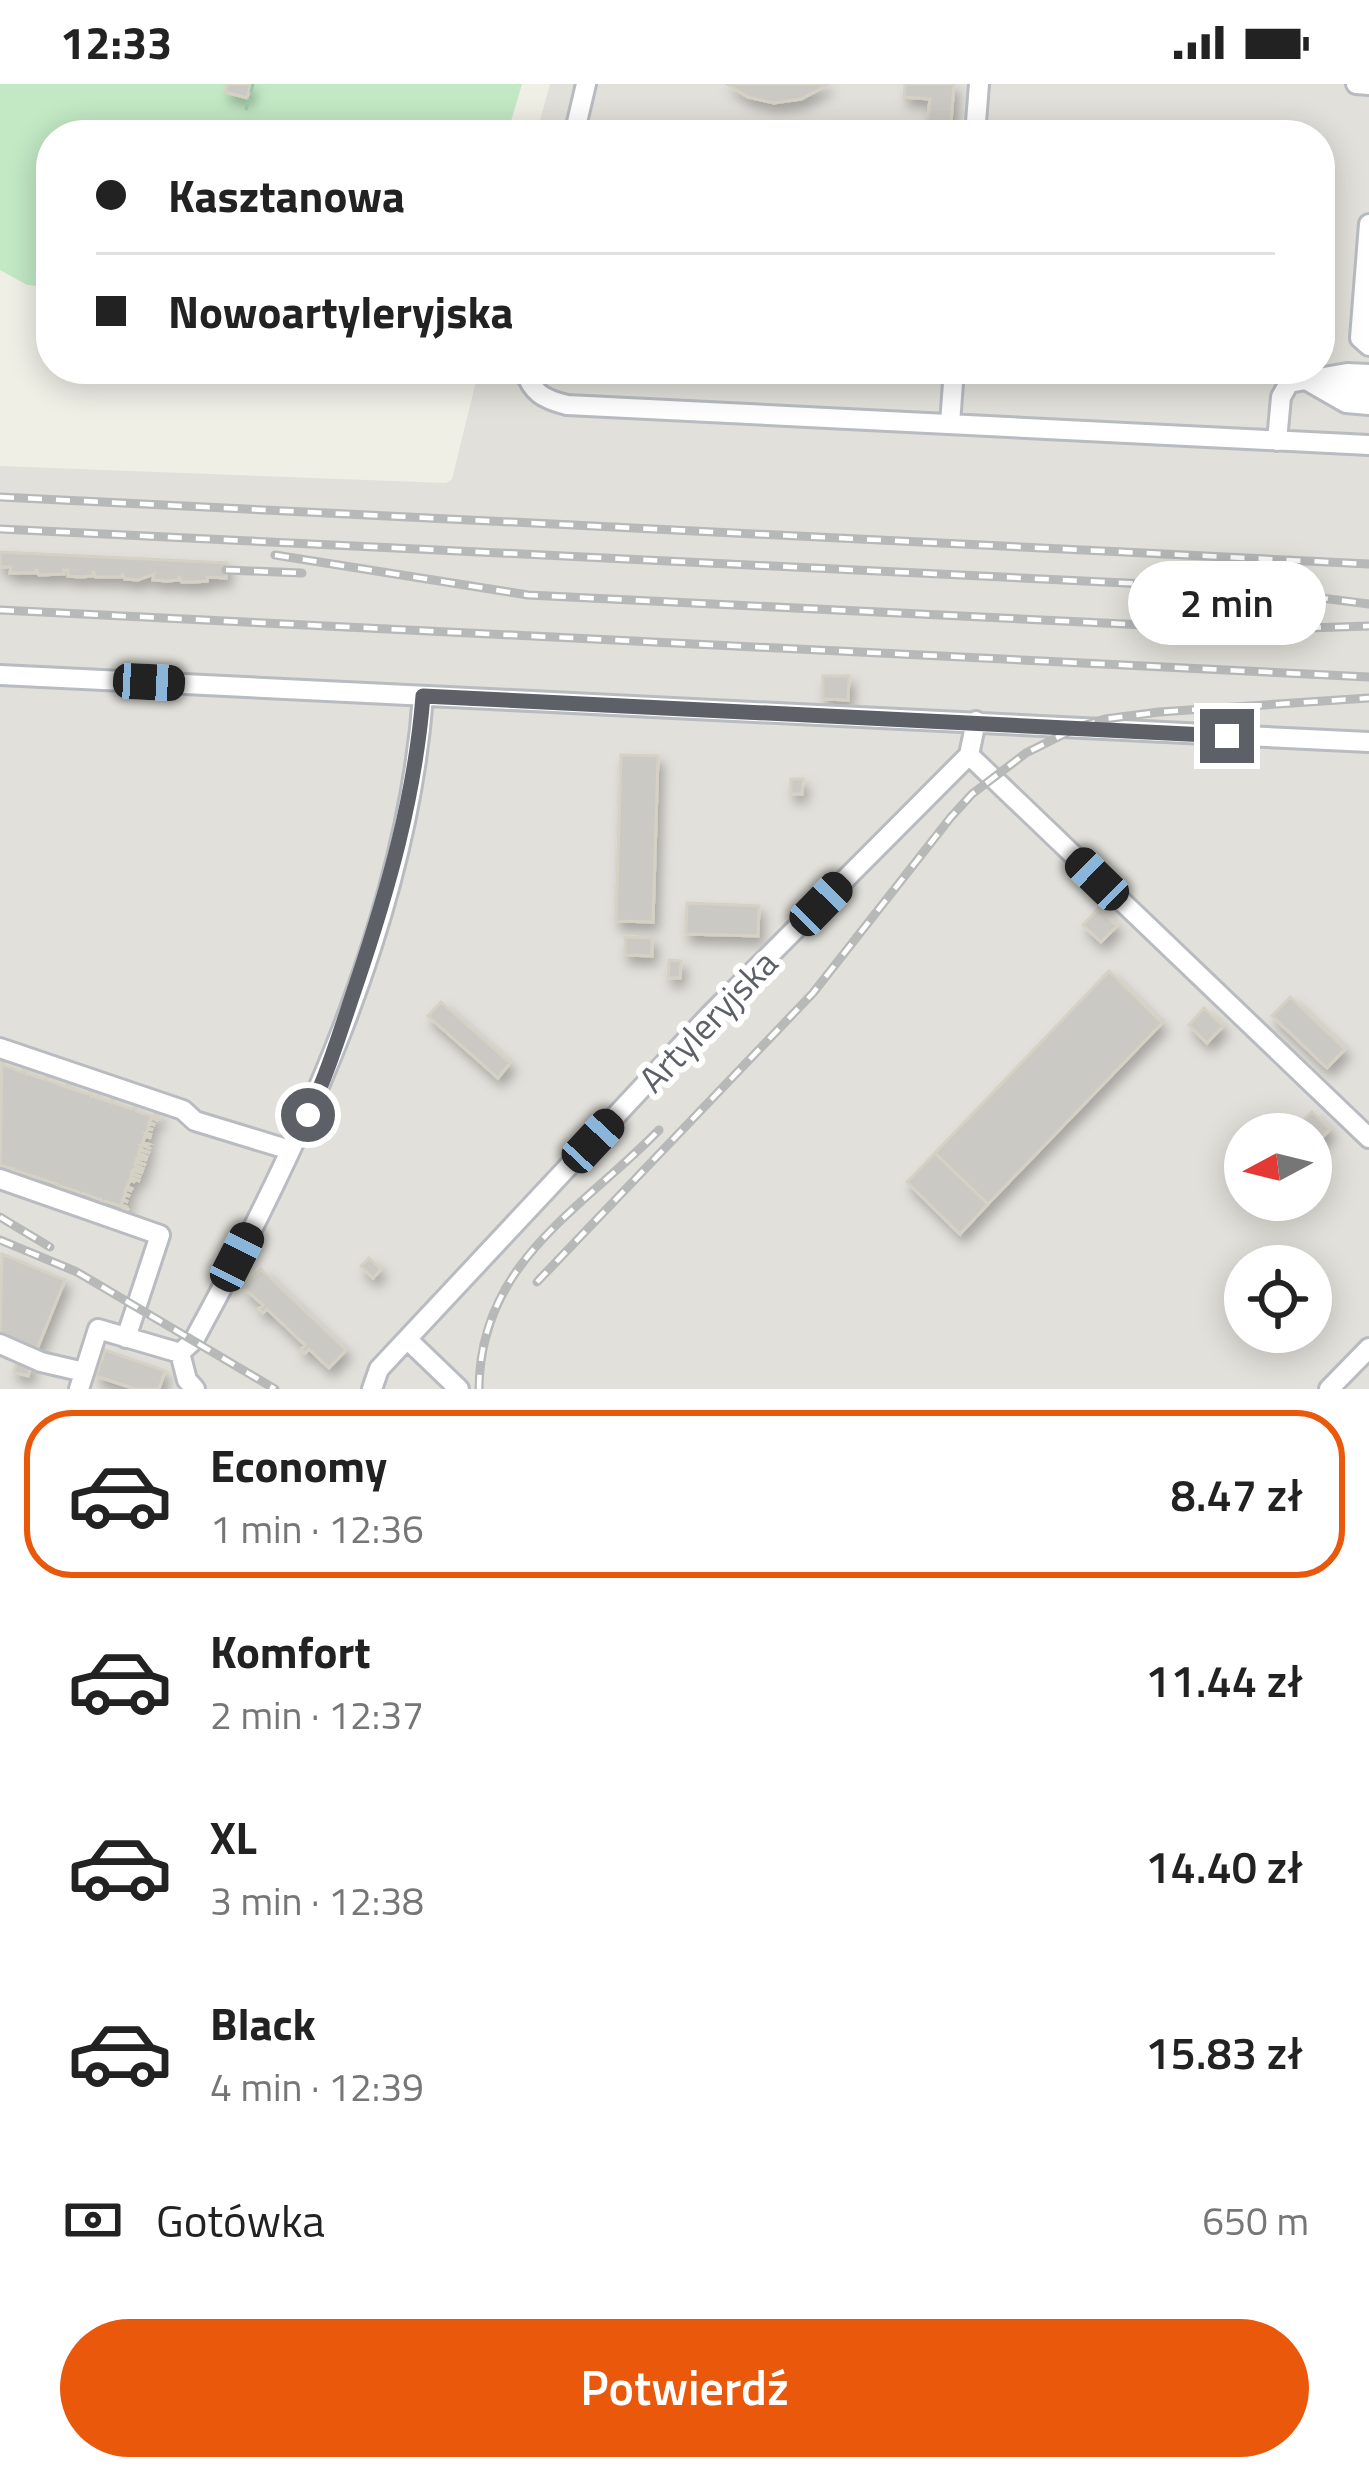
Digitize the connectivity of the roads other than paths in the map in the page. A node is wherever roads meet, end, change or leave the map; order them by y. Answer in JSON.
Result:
{"nodes":[{"id":1,"x":586,"y":84,"type":"edge"},
{"id":2,"x":980,"y":84,"type":"edge"},
{"id":3,"x":1356,"y":84,"type":"edge"},
{"id":4,"x":1369,"y":85,"type":"edge"},
{"id":5,"x":578,"y":120,"type":"edge"},
{"id":6,"x":976,"y":120,"type":"edge"},
{"id":7,"x":1369,"y":224,"type":"edge"},
{"id":8,"x":1369,"y":346,"type":"edge"},
{"id":9,"x":1369,"y":374,"type":"edge"},
{"id":10,"x":1335,"y":375,"type":"edge"},
{"id":11,"x":529,"y":384,"type":"edge"},
{"id":12,"x":954,"y":384,"type":"edge"},
{"id":13,"x":1291,"y":384,"type":"edge"},
{"id":14,"x":1313,"y":384,"type":"edge"},
{"id":15,"x":1331,"y":384,"type":"edge"},
{"id":16,"x":1369,"y":390,"type":"edge"},
{"id":17,"x":1369,"y":405,"type":"edge"},
{"id":18,"x":950,"y":424,"type":"junction"},
{"id":19,"x":1277,"y":441,"type":"junction"},
{"id":20,"x":1369,"y":445,"type":"edge"},
{"id":21,"x":0,"y":675,"type":"edge"},
{"id":22,"x":423,"y":696,"type":"junction"},
{"id":23,"x":976,"y":722,"type":"junction"},
{"id":24,"x":1369,"y":742,"type":"edge"},
{"id":25,"x":969,"y":755,"type":"junction"},
{"id":26,"x":0,"y":1048,"type":"edge"},
{"id":27,"x":1369,"y":1138,"type":"edge"},
{"id":28,"x":290,"y":1150,"type":"junction"},
{"id":29,"x":0,"y":1179,"type":"edge"},
{"id":30,"x":126,"y":1338,"type":"junction"},
{"id":31,"x":407,"y":1339,"type":"junction"},
{"id":32,"x":0,"y":1344,"type":"edge"},
{"id":33,"x":1369,"y":1348,"type":"edge"},
{"id":34,"x":180,"y":1353,"type":"junction"},
{"id":35,"x":1362,"y":1371,"type":"edge"},
{"id":36,"x":375,"y":1379,"type":"edge"},
{"id":37,"x":82,"y":1381,"type":"edge"},
{"id":38,"x":195,"y":1389,"type":"edge"},
{"id":39,"x":459,"y":1389,"type":"edge"},
{"id":40,"x":1329,"y":1389,"type":"edge"}],
"edges":[{"from":1,"to":5,"type":"lane"},
{"from":2,"to":6,"type":"lane"},
{"from":3,"to":4,"type":"lane"},
{"from":7,"to":8,"type":"lane"},
{"from":9,"to":10,"type":"lane"},
{"from":11,"to":18,"type":"lane"},
{"from":12,"to":18,"type":"lane"},
{"from":13,"to":19,"type":"lane"},
{"from":14,"to":17,"type":"lane"},
{"from":15,"to":16,"type":"lane"},
{"from":18,"to":19,"type":"lane"},
{"from":19,"to":20,"type":"lane"},
{"from":21,"to":22,"type":"lane"},
{"from":22,"to":23,"type":"lane"},
{"from":22,"to":28,"type":"lane"},
{"from":23,"to":24,"type":"lane"},
{"from":23,"to":25,"type":"lane"},
{"from":25,"to":27,"type":"lane"},
{"from":25,"to":31,"type":"lane","name":"Artyleryjska"},
{"from":26,"to":28,"type":"lane"},
{"from":28,"to":34,"type":"lane"},
{"from":29,"to":30,"type":"lane"},
{"from":30,"to":34,"type":"lane"},
{"from":30,"to":37,"type":"lane"},
{"from":31,"to":36,"type":"lane","name":"Artyleryjska"},
{"from":31,"to":39,"type":"lane"},
{"from":32,"to":37,"type":"lane"},
{"from":33,"to":35,"type":"lane"},
{"from":34,"to":38,"type":"lane"},
{"from":35,"to":40,"type":"lane"}]}
